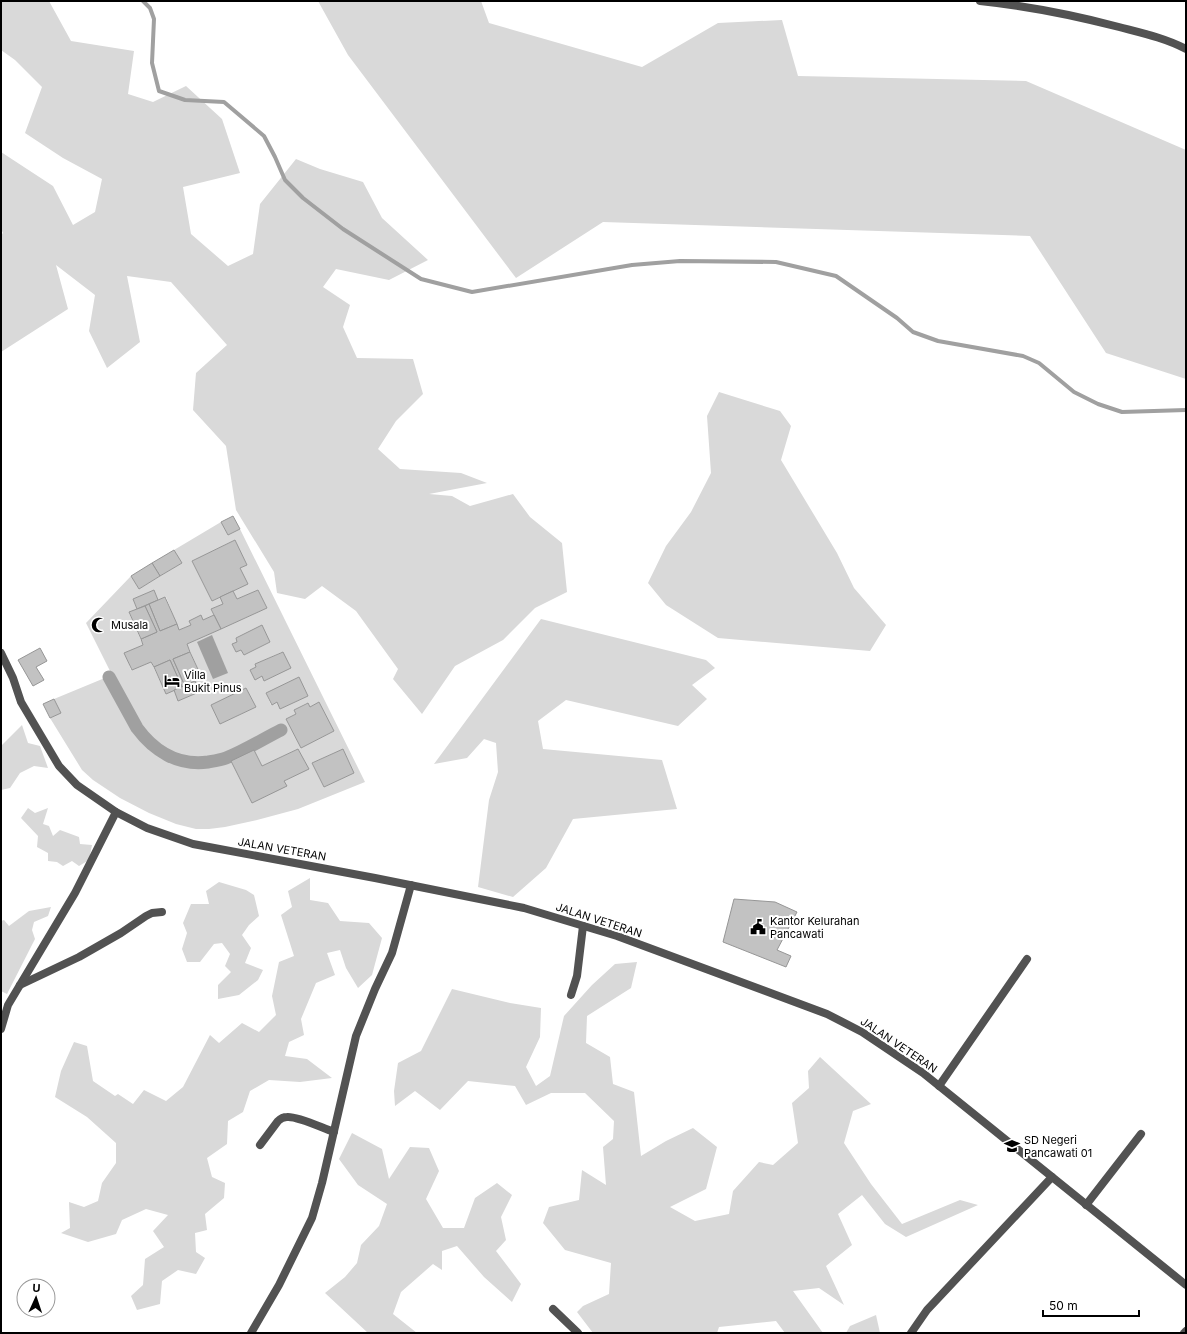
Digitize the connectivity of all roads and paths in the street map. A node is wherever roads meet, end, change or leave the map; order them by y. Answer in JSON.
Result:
{"nodes":[{"id":1,"x":980,"y":1,"type":"edge"},
{"id":2,"x":1186,"y":49,"type":"edge"},
{"id":3,"x":1,"y":653,"type":"edge"},
{"id":4,"x":116,"y":812,"type":"junction"},
{"id":5,"x":412,"y":885,"type":"junction"},
{"id":6,"x":162,"y":912,"type":"dead end"},
{"id":7,"x":583,"y":926,"type":"junction"},
{"id":8,"x":1027,"y":959,"type":"dead end"},
{"id":9,"x":20,"y":985,"type":"junction"},
{"id":10,"x":572,"y":995,"type":"dead end"},
{"id":11,"x":1,"y":1029,"type":"edge"},
{"id":12,"x":939,"y":1086,"type":"junction"},
{"id":13,"x":334,"y":1132,"type":"junction"},
{"id":14,"x":1141,"y":1134,"type":"dead end"},
{"id":15,"x":260,"y":1145,"type":"dead end"},
{"id":16,"x":1052,"y":1177,"type":"junction"},
{"id":17,"x":1086,"y":1205,"type":"junction"},
{"id":18,"x":1186,"y":1286,"type":"edge"},
{"id":19,"x":553,"y":1309,"type":"dead end"},
{"id":20,"x":251,"y":1333,"type":"edge"},
{"id":21,"x":578,"y":1333,"type":"edge"},
{"id":22,"x":911,"y":1333,"type":"edge"}],
"edges":[{"from":1,"to":2,"type":"street"},
{"from":3,"to":4,"type":"street","name":"JALAN VETERAN"},
{"from":4,"to":5,"type":"street","name":"JALAN VETERAN"},
{"from":4,"to":9,"type":"street"},
{"from":5,"to":7,"type":"street","name":"JALAN VETERAN"},
{"from":5,"to":13,"type":"street"},
{"from":6,"to":9,"type":"street"},
{"from":7,"to":10,"type":"street"},
{"from":7,"to":12,"type":"street","name":"JALAN VETERAN"},
{"from":8,"to":12,"type":"street"},
{"from":9,"to":11,"type":"street"},
{"from":12,"to":16,"type":"street","name":"JALAN VETERAN"},
{"from":13,"to":15,"type":"street"},
{"from":13,"to":20,"type":"street"},
{"from":14,"to":17,"type":"street"},
{"from":16,"to":17,"type":"street","name":"JALAN VETERAN"},
{"from":16,"to":22,"type":"street"},
{"from":17,"to":18,"type":"street","name":"JALAN VETERAN"},
{"from":19,"to":21,"type":"street"}]}
